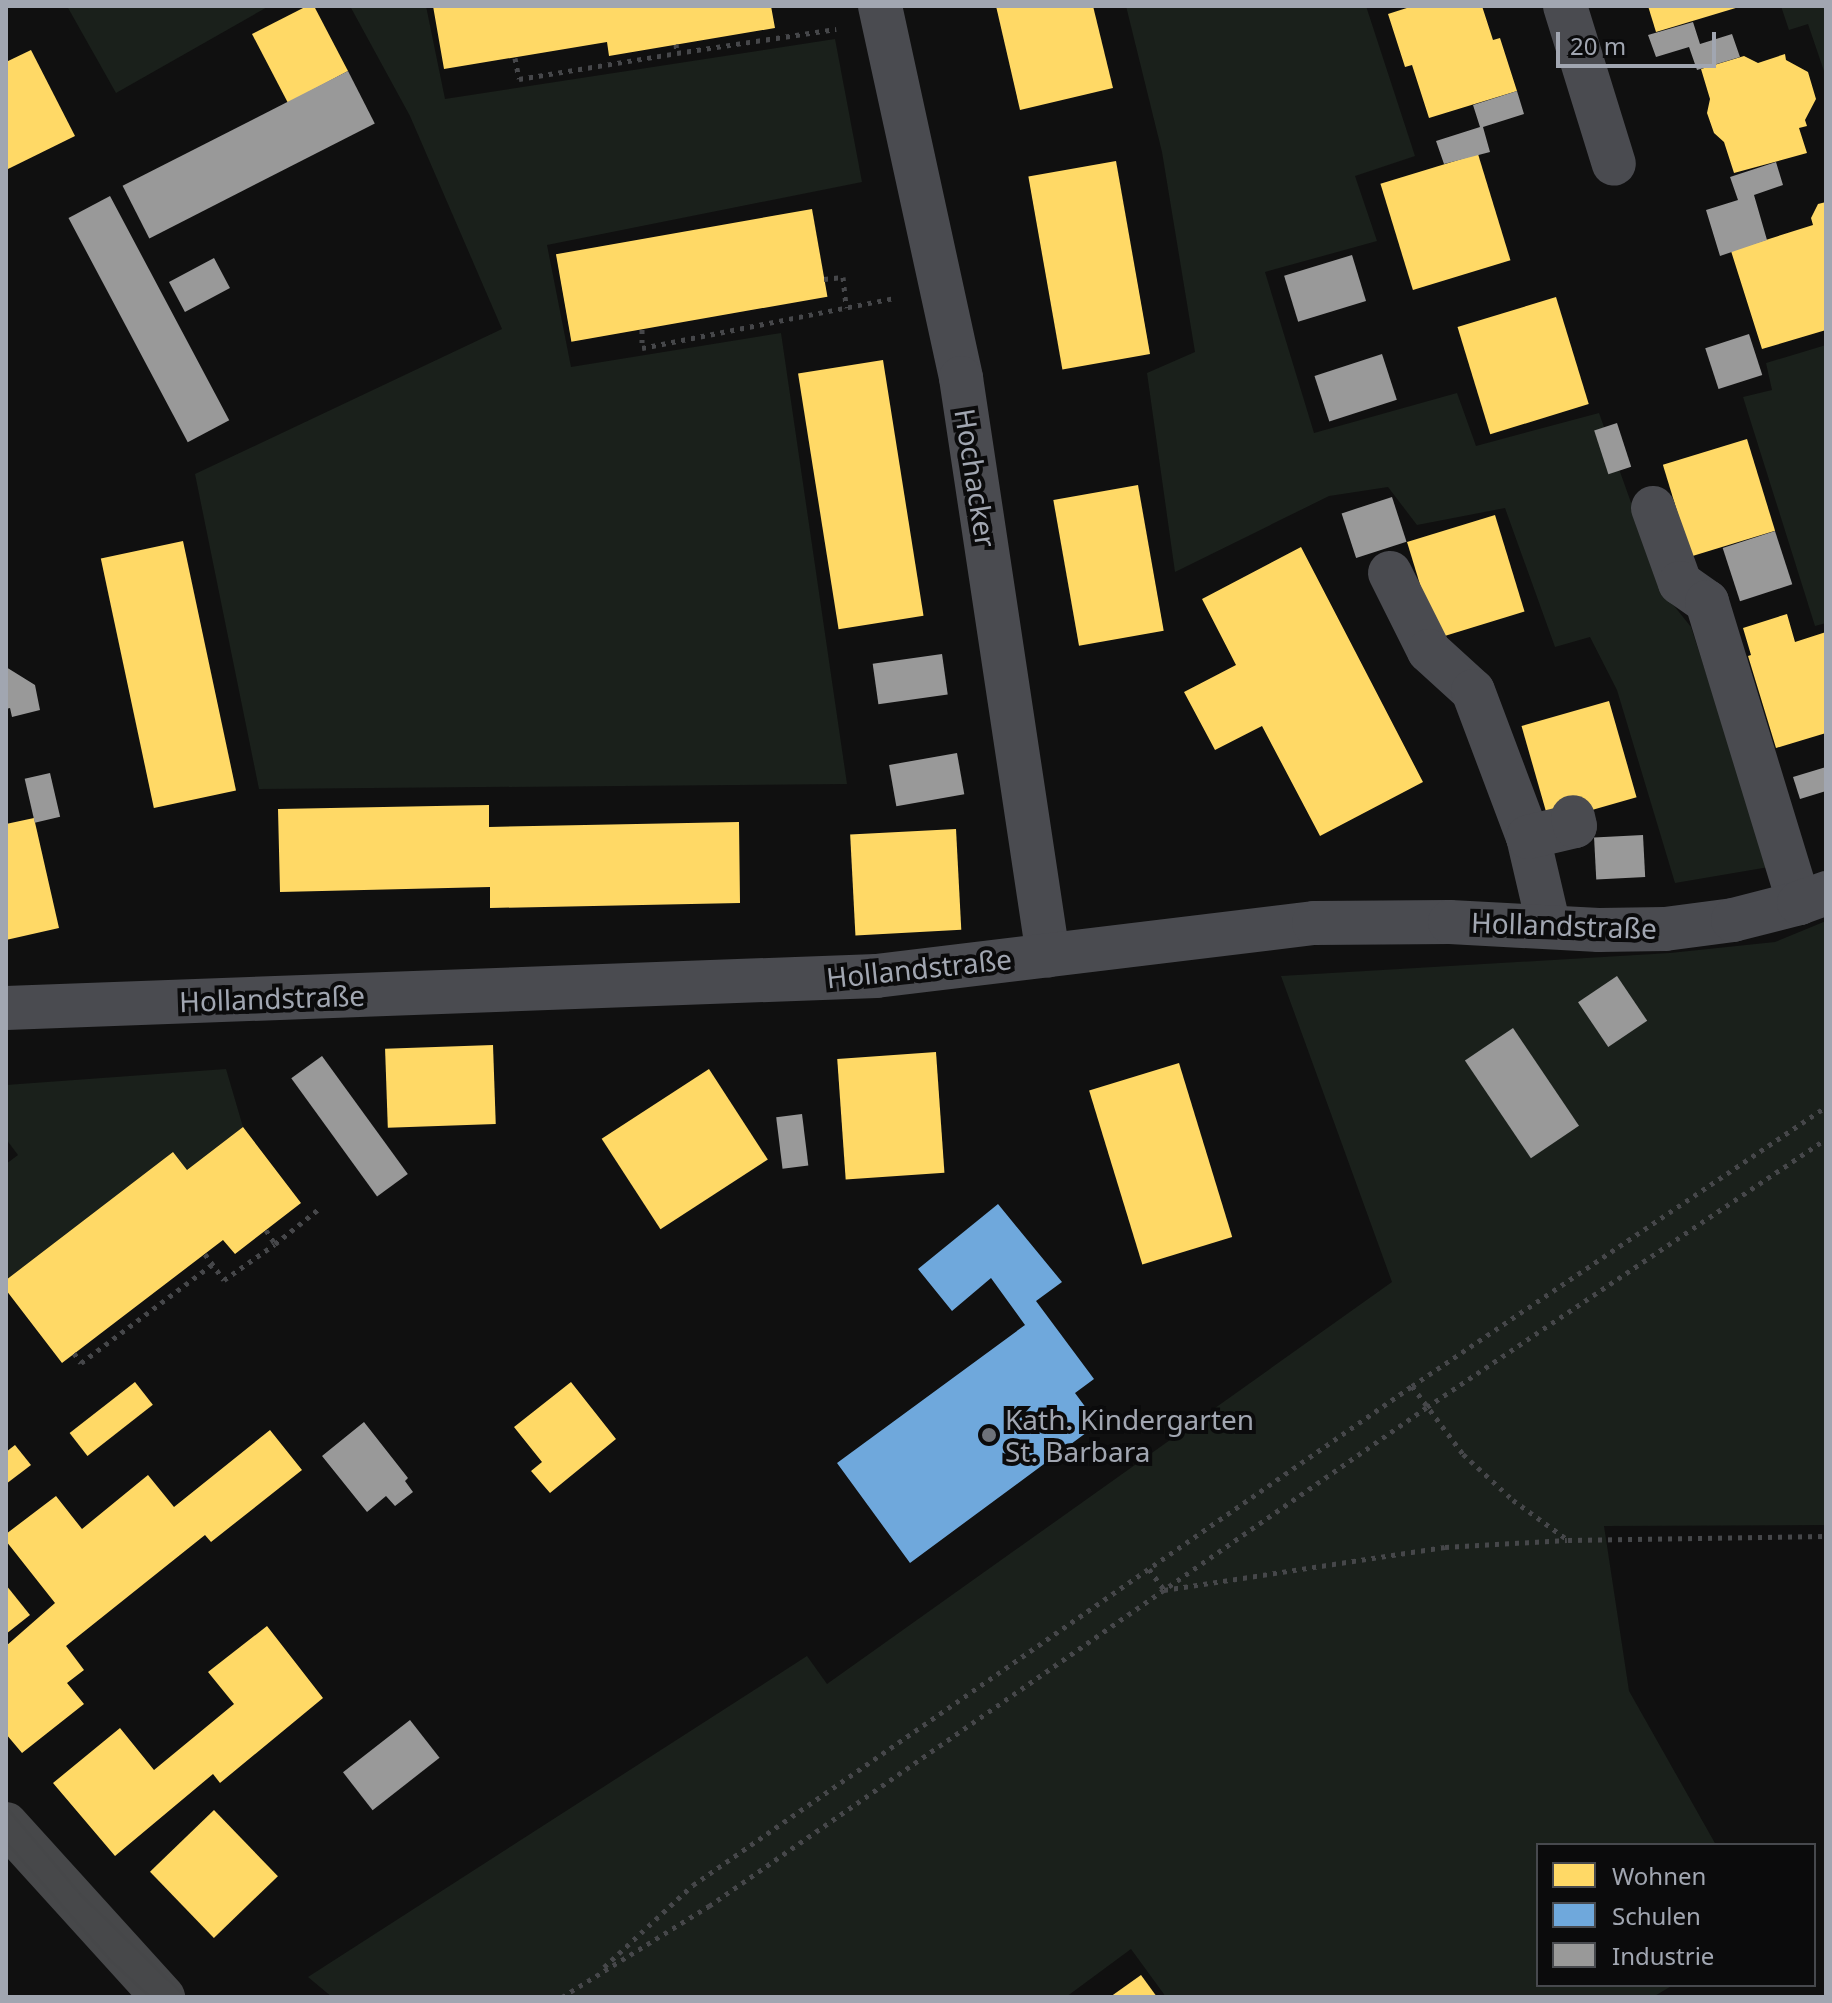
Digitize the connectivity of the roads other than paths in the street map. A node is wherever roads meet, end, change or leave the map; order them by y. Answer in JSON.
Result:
{"nodes":[{"id":1,"x":1565,"y":6,"type":"edge"},
{"id":2,"x":882,"y":14,"type":"edge"},
{"id":3,"x":1614,"y":164,"type":"dead end"},
{"id":4,"x":1653,"y":508,"type":"dead end"},
{"id":5,"x":1390,"y":573,"type":"dead end"},
{"id":6,"x":1573,"y":817,"type":"dead end"},
{"id":7,"x":1528,"y":837,"type":"junction"},
{"id":8,"x":1813,"y":898,"type":"edge"},
{"id":9,"x":1549,"y":927,"type":"junction"},
{"id":10,"x":1048,"y":955,"type":"junction"},
{"id":11,"x":6,"y":1008,"type":"edge"},
{"id":12,"x":6,"y":1824,"type":"edge"},
{"id":13,"x":154,"y":1995,"type":"edge"}],
"edges":[{"from":1,"to":3,"type":"street"},
{"from":2,"to":10,"type":"street","name":"Hochacker"},
{"from":4,"to":8,"type":"street"},
{"from":5,"to":7,"type":"street"},
{"from":6,"to":7,"type":"street"},
{"from":7,"to":9,"type":"street"},
{"from":8,"to":9,"type":"street","name":"Hollandstraße"},
{"from":9,"to":10,"type":"street","name":"Hollandstraße"},
{"from":10,"to":11,"type":"street","name":"Hollandstraße"},
{"from":12,"to":13,"type":"main road"}]}
